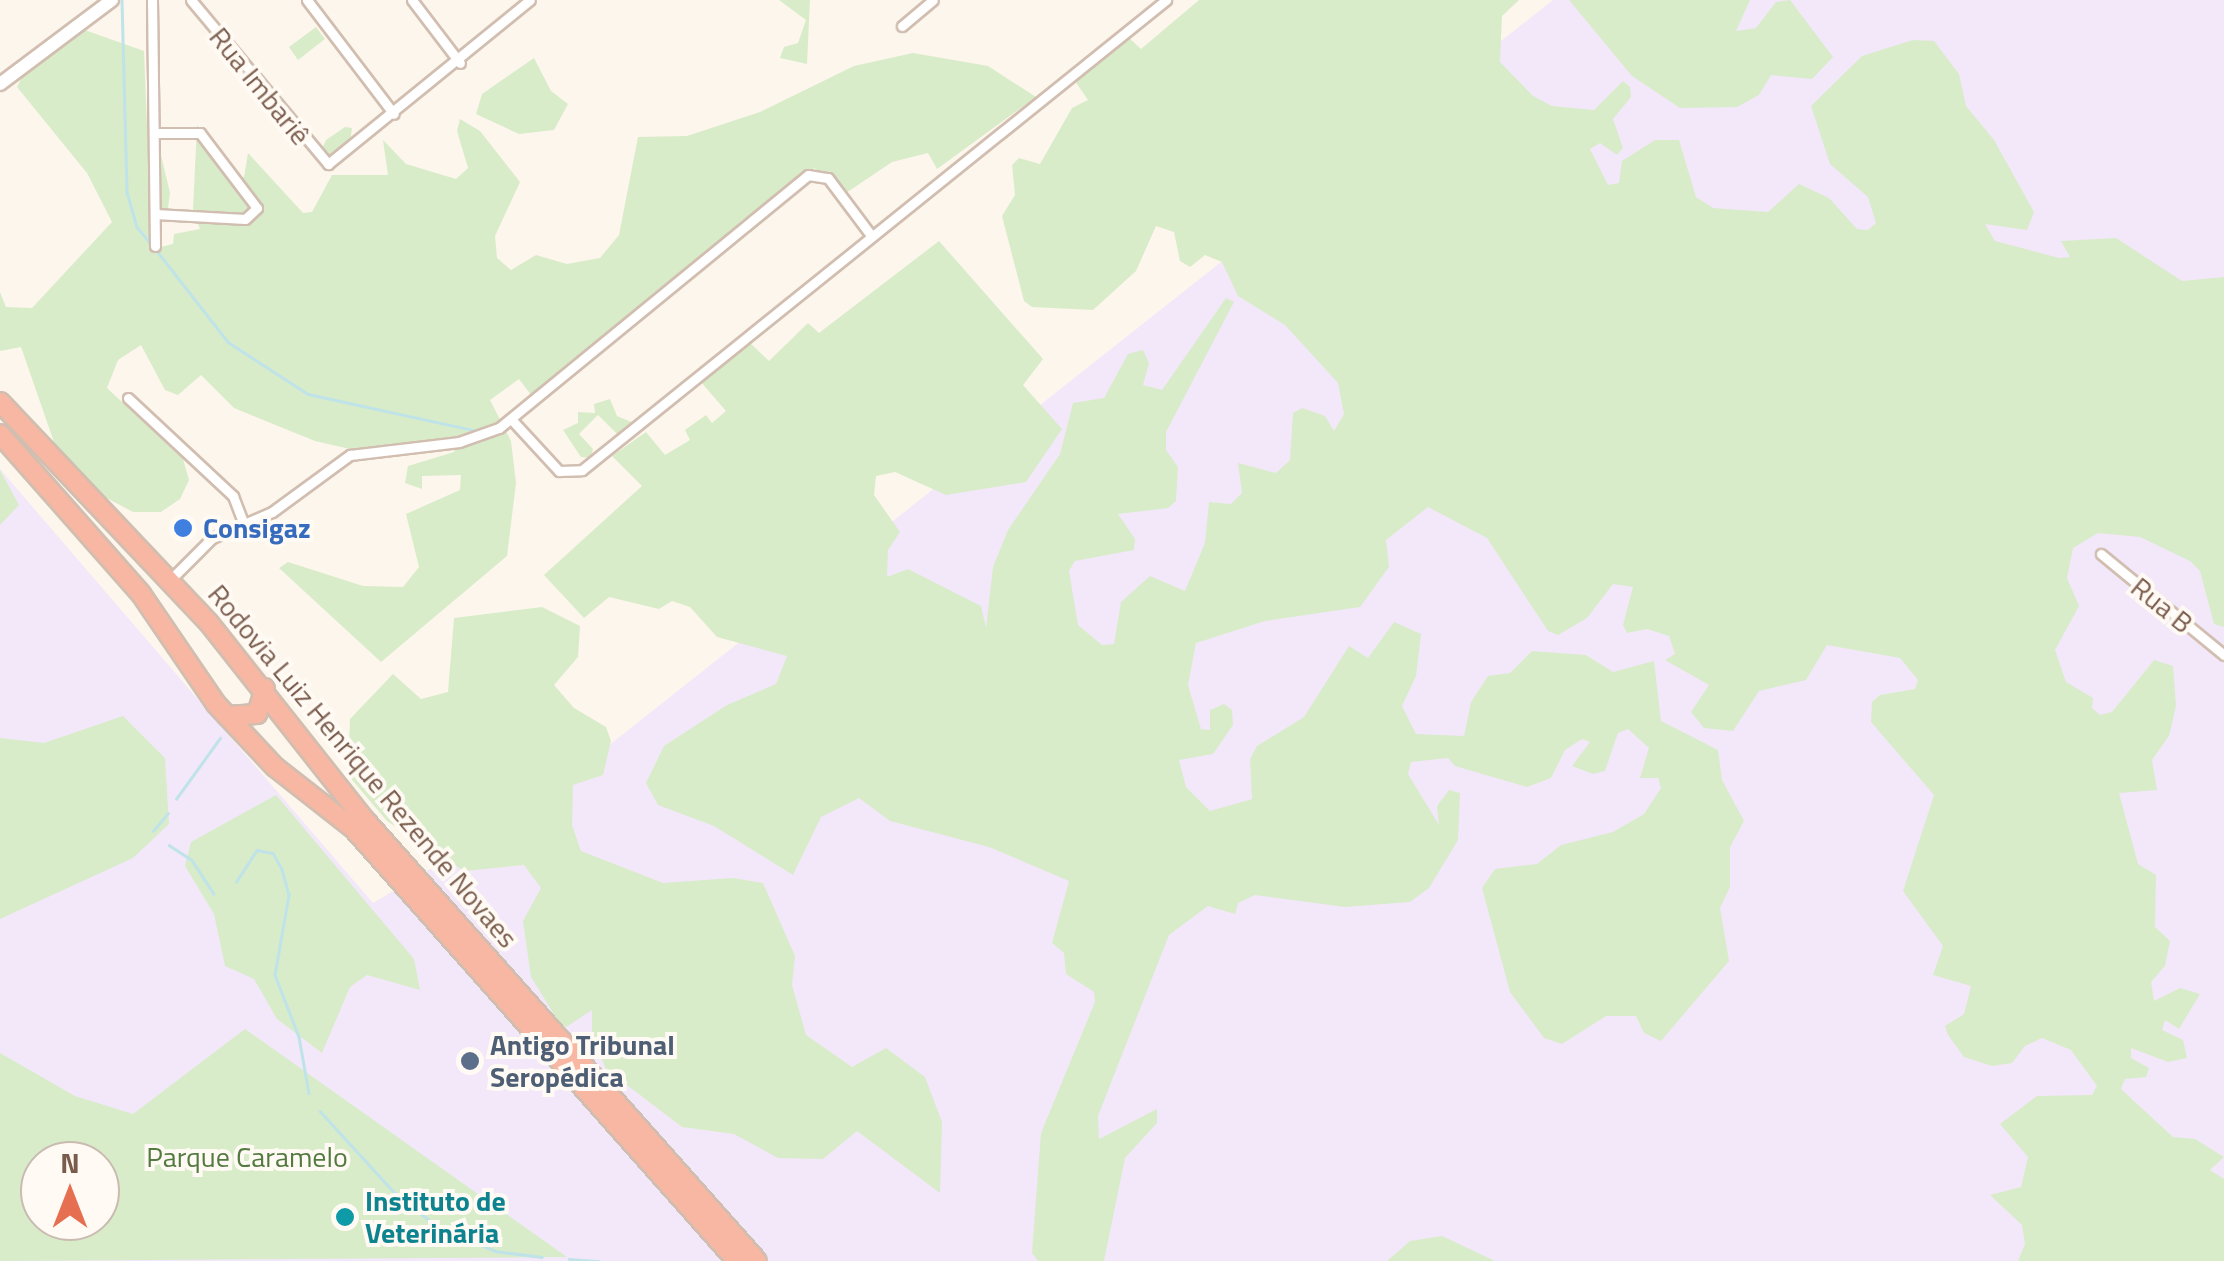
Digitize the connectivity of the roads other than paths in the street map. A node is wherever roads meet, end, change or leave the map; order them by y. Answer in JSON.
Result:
{"nodes":[{"id":1,"x":112,"y":0,"type":"edge"},
{"id":2,"x":152,"y":0,"type":"edge"},
{"id":3,"x":190,"y":0,"type":"edge"},
{"id":4,"x":307,"y":0,"type":"edge"},
{"id":5,"x":412,"y":0,"type":"edge"},
{"id":6,"x":511,"y":0,"type":"edge"},
{"id":7,"x":530,"y":0,"type":"edge"},
{"id":8,"x":934,"y":0,"type":"edge"},
{"id":9,"x":1166,"y":0,"type":"edge"},
{"id":10,"x":520,"y":10,"type":"junction"},
{"id":11,"x":902,"y":26,"type":"dead end"},
{"id":12,"x":460,"y":62,"type":"junction"},
{"id":13,"x":0,"y":84,"type":"edge"},
{"id":14,"x":394,"y":114,"type":"junction"},
{"id":15,"x":155,"y":133,"type":"junction"},
{"id":16,"x":156,"y":214,"type":"junction"},
{"id":17,"x":870,"y":234,"type":"junction"},
{"id":18,"x":155,"y":246,"type":"dead end"},
{"id":19,"x":128,"y":398,"type":"dead end"},
{"id":20,"x":0,"y":402,"type":"edge"},
{"id":21,"x":511,"y":419,"type":"junction"},
{"id":22,"x":0,"y":434,"type":"edge"},
{"id":23,"x":243,"y":522,"type":"junction"},
{"id":24,"x":2101,"y":554,"type":"dead end"},
{"id":25,"x":169,"y":581,"type":"junction"},
{"id":26,"x":2224,"y":656,"type":"edge"},
{"id":27,"x":265,"y":688,"type":"junction"},
{"id":28,"x":227,"y":716,"type":"junction"},
{"id":29,"x":737,"y":1261,"type":"edge"},
{"id":30,"x":758,"y":1261,"type":"edge"}],
"edges":[{"from":1,"to":13,"type":"street"},
{"from":2,"to":15,"type":"street"},
{"from":3,"to":14,"type":"street","name":"Rua Imbariê"},
{"from":4,"to":14,"type":"street"},
{"from":5,"to":12,"type":"street"},
{"from":6,"to":10,"type":"street"},
{"from":7,"to":10,"type":"street"},
{"from":8,"to":11,"type":"street"},
{"from":9,"to":17,"type":"street"},
{"from":10,"to":12,"type":"street"},
{"from":12,"to":14,"type":"street"},
{"from":15,"to":16,"type":"street"},
{"from":15,"to":16,"type":"street"},
{"from":16,"to":18,"type":"street"},
{"from":17,"to":21,"type":"street"},
{"from":17,"to":21,"type":"street"},
{"from":19,"to":23,"type":"street"},
{"from":20,"to":25,"type":"highway","name":"Rodovia Luiz Henrique Rezende Novaes"},
{"from":21,"to":23,"type":"street"},
{"from":22,"to":28,"type":"highway","name":"Rodovia Luiz Henrique Rezende Novaes"},
{"from":23,"to":25,"type":"street"},
{"from":24,"to":26,"type":"street","name":"Rua B"},
{"from":25,"to":27,"type":"highway","name":"Rodovia Luiz Henrique Rezende Novaes"},
{"from":27,"to":28,"type":"highway"},
{"from":27,"to":30,"type":"highway","name":"Rodovia Luiz Henrique Rezende Novaes"},
{"from":28,"to":29,"type":"highway","name":"Rodovia Luiz Henrique Rezende Novaes"}]}
